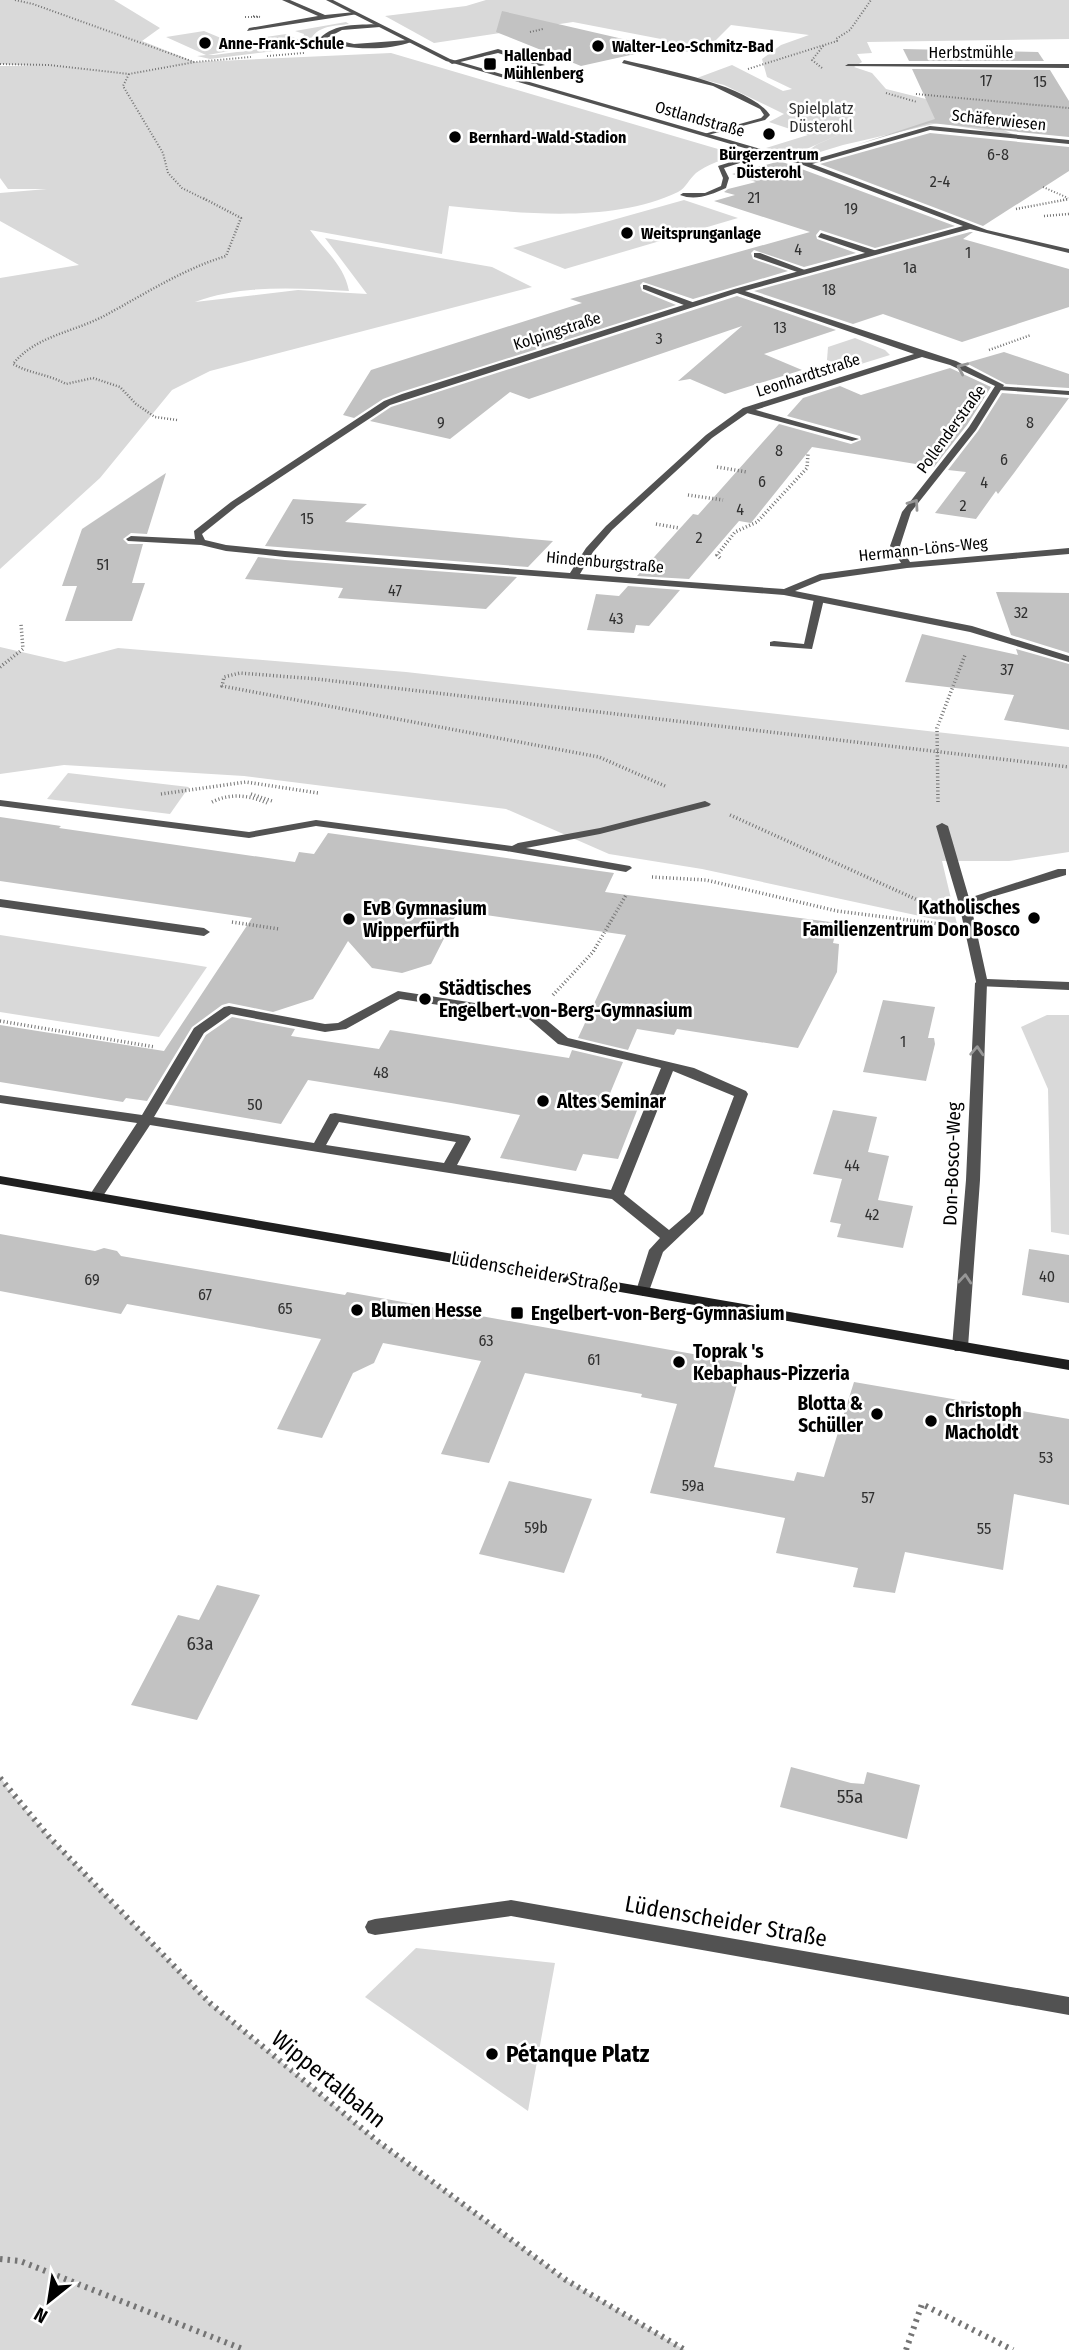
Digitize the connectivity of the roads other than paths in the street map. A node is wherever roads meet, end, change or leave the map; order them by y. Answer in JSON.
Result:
{"nodes":[{"id":1,"x":285,"y":0,"type":"edge"},
{"id":2,"x":328,"y":0,"type":"edge"},
{"id":3,"x":355,"y":14,"type":"junction"},
{"id":4,"x":324,"y":17,"type":"junction"},
{"id":5,"x":378,"y":26,"type":"junction"},
{"id":6,"x":249,"y":30,"type":"dead end"},
{"id":7,"x":408,"y":42,"type":"junction"},
{"id":8,"x":452,"y":62,"type":"junction"},
{"id":9,"x":624,"y":62,"type":"dead end"},
{"id":10,"x":542,"y":65,"type":"dead end"},
{"id":11,"x":848,"y":66,"type":"dead end"},
{"id":12,"x":1069,"y":66,"type":"edge"},
{"id":13,"x":706,"y":135,"type":"junction"},
{"id":14,"x":1069,"y":142,"type":"edge"},
{"id":15,"x":766,"y":153,"type":"junction"},
{"id":16,"x":805,"y":164,"type":"junction"},
{"id":17,"x":683,"y":195,"type":"dead end"},
{"id":18,"x":968,"y":227,"type":"junction"},
{"id":19,"x":821,"y":235,"type":"dead end"},
{"id":20,"x":1069,"y":251,"type":"edge"},
{"id":21,"x":874,"y":253,"type":"junction"},
{"id":22,"x":757,"y":255,"type":"dead end"},
{"id":23,"x":806,"y":272,"type":"junction"},
{"id":24,"x":646,"y":287,"type":"dead end"},
{"id":25,"x":737,"y":291,"type":"junction"},
{"id":26,"x":692,"y":305,"type":"junction"},
{"id":27,"x":922,"y":354,"type":"junction"},
{"id":28,"x":999,"y":388,"type":"junction"},
{"id":29,"x":1069,"y":393,"type":"edge"},
{"id":30,"x":746,"y":410,"type":"junction"},
{"id":31,"x":855,"y":439,"type":"dead end"},
{"id":32,"x":131,"y":539,"type":"dead end"},
{"id":33,"x":201,"y":542,"type":"junction"},
{"id":34,"x":1069,"y":551,"type":"edge"},
{"id":35,"x":907,"y":565,"type":"junction"},
{"id":36,"x":574,"y":575,"type":"junction"},
{"id":37,"x":784,"y":592,"type":"junction"},
{"id":38,"x":819,"y":599,"type":"junction"},
{"id":39,"x":774,"y":644,"type":"dead end"},
{"id":40,"x":1069,"y":659,"type":"edge"},
{"id":41,"x":0,"y":803,"type":"edge"},
{"id":42,"x":705,"y":804,"type":"road end"},
{"id":43,"x":942,"y":826,"type":"road end"},
{"id":44,"x":506,"y":848,"type":"junction"},
{"id":45,"x":626,"y":868,"type":"dead end"},
{"id":46,"x":1062,"y":872,"type":"dead end"},
{"id":47,"x":0,"y":903,"type":"edge"},
{"id":48,"x":967,"y":916,"type":"junction"},
{"id":49,"x":204,"y":932,"type":"dead end"},
{"id":50,"x":981,"y":983,"type":"junction"},
{"id":51,"x":1069,"y":986,"type":"edge"},
{"id":52,"x":669,"y":1066,"type":"junction"},
{"id":53,"x":0,"y":1099,"type":"edge"},
{"id":54,"x":146,"y":1120,"type":"junction"},
{"id":55,"x":318,"y":1147,"type":"junction"},
{"id":56,"x":449,"y":1168,"type":"junction"},
{"id":57,"x":0,"y":1180,"type":"edge"},
{"id":58,"x":616,"y":1195,"type":"junction"},
{"id":59,"x":96,"y":1196,"type":"junction"},
{"id":60,"x":669,"y":1238,"type":"junction"},
{"id":61,"x":643,"y":1291,"type":"junction"},
{"id":62,"x":960,"y":1347,"type":"junction"},
{"id":63,"x":1069,"y":1365,"type":"edge"},
{"id":64,"x":375,"y":1927,"type":"dead end"},
{"id":65,"x":1069,"y":2006,"type":"edge"}],
"edges":[{"from":1,"to":4,"type":"street"},
{"from":2,"to":3,"type":"street","name":"Ostlandstraße"},
{"from":3,"to":4,"type":"street"},
{"from":3,"to":5,"type":"street","name":"Ostlandstraße"},
{"from":4,"to":6,"type":"street"},
{"from":5,"to":7,"type":"street","name":"Ostlandstraße"},
{"from":5,"to":7,"type":"street"},
{"from":7,"to":8,"type":"street","name":"Ostlandstraße"},
{"from":8,"to":10,"type":"street"},
{"from":8,"to":13,"type":"street","name":"Ostlandstraße"},
{"from":9,"to":13,"type":"street"},
{"from":11,"to":12,"type":"street","name":"Herbstmühle"},
{"from":13,"to":15,"type":"street","name":"Ostlandstraße"},
{"from":14,"to":16,"type":"street","name":"Schäferwiesen"},
{"from":15,"to":16,"type":"street","name":"Ostlandstraße"},
{"from":15,"to":17,"type":"street"},
{"from":16,"to":18,"type":"street","name":"Ostlandstraße"},
{"from":18,"to":20,"type":"street","name":"Ostlandstraße"},
{"from":18,"to":21,"type":"street","name":"Kolpingstraße"},
{"from":19,"to":21,"type":"street"},
{"from":21,"to":23,"type":"street","name":"Kolpingstraße"},
{"from":22,"to":23,"type":"street"},
{"from":23,"to":25,"type":"street","name":"Kolpingstraße"},
{"from":24,"to":26,"type":"street"},
{"from":25,"to":26,"type":"street","name":"Kolpingstraße"},
{"from":25,"to":27,"type":"street","name":"Leonhardtstraße"},
{"from":26,"to":33,"type":"street","name":"Kolpingstraße"},
{"from":28,"to":27,"type":"street","name":"Pollenderstraße","one_way":true},
{"from":27,"to":30,"type":"street","name":"Leonhardtstraße"},
{"from":28,"to":29,"type":"street"},
{"from":35,"to":28,"type":"street","name":"Pollenderstraße","one_way":true},
{"from":30,"to":31,"type":"street"},
{"from":30,"to":36,"type":"street","name":"Leonhardtstraße"},
{"from":32,"to":33,"type":"street","name":"Hindenburgstraße"},
{"from":33,"to":36,"type":"street","name":"Hindenburgstraße"},
{"from":34,"to":35,"type":"street","name":"Hermann-Löns-Weg"},
{"from":35,"to":37,"type":"street","name":"Hermann-Löns-Weg"},
{"from":36,"to":37,"type":"street","name":"Hindenburgstraße"},
{"from":37,"to":38,"type":"street","name":"Hindenburgstraße"},
{"from":38,"to":39,"type":"street"},
{"from":38,"to":40,"type":"street","name":"Hindenburgstraße"},
{"from":41,"to":44,"type":"street"},
{"from":42,"to":44,"type":"street"},
{"from":43,"to":48,"type":"street","name":"Don-Bosco-Weg"},
{"from":44,"to":45,"type":"street"},
{"from":46,"to":48,"type":"street"},
{"from":47,"to":49,"type":"street"},
{"from":48,"to":50,"type":"street","name":"Don-Bosco-Weg"},
{"from":50,"to":51,"type":"street"},
{"from":62,"to":50,"type":"street","name":"Don-Bosco-Weg","one_way":true},
{"from":52,"to":54,"type":"street"},
{"from":52,"to":58,"type":"street"},
{"from":52,"to":60,"type":"street"},
{"from":53,"to":54,"type":"street"},
{"from":54,"to":55,"type":"street"},
{"from":54,"to":59,"type":"street"},
{"from":55,"to":56,"type":"street"},
{"from":55,"to":56,"type":"street"},
{"from":56,"to":58,"type":"street"},
{"from":57,"to":59,"type":"main road","name":"Lüdenscheider Straße"},
{"from":58,"to":60,"type":"street"},
{"from":59,"to":61,"type":"main road","name":"Lüdenscheider Straße"},
{"from":60,"to":61,"type":"street"},
{"from":61,"to":62,"type":"main road","name":"Lüdenscheider Straße"},
{"from":62,"to":63,"type":"main road","name":"Lüdenscheider Straße"},
{"from":64,"to":65,"type":"street","name":"Lüdenscheider Straße"}]}
